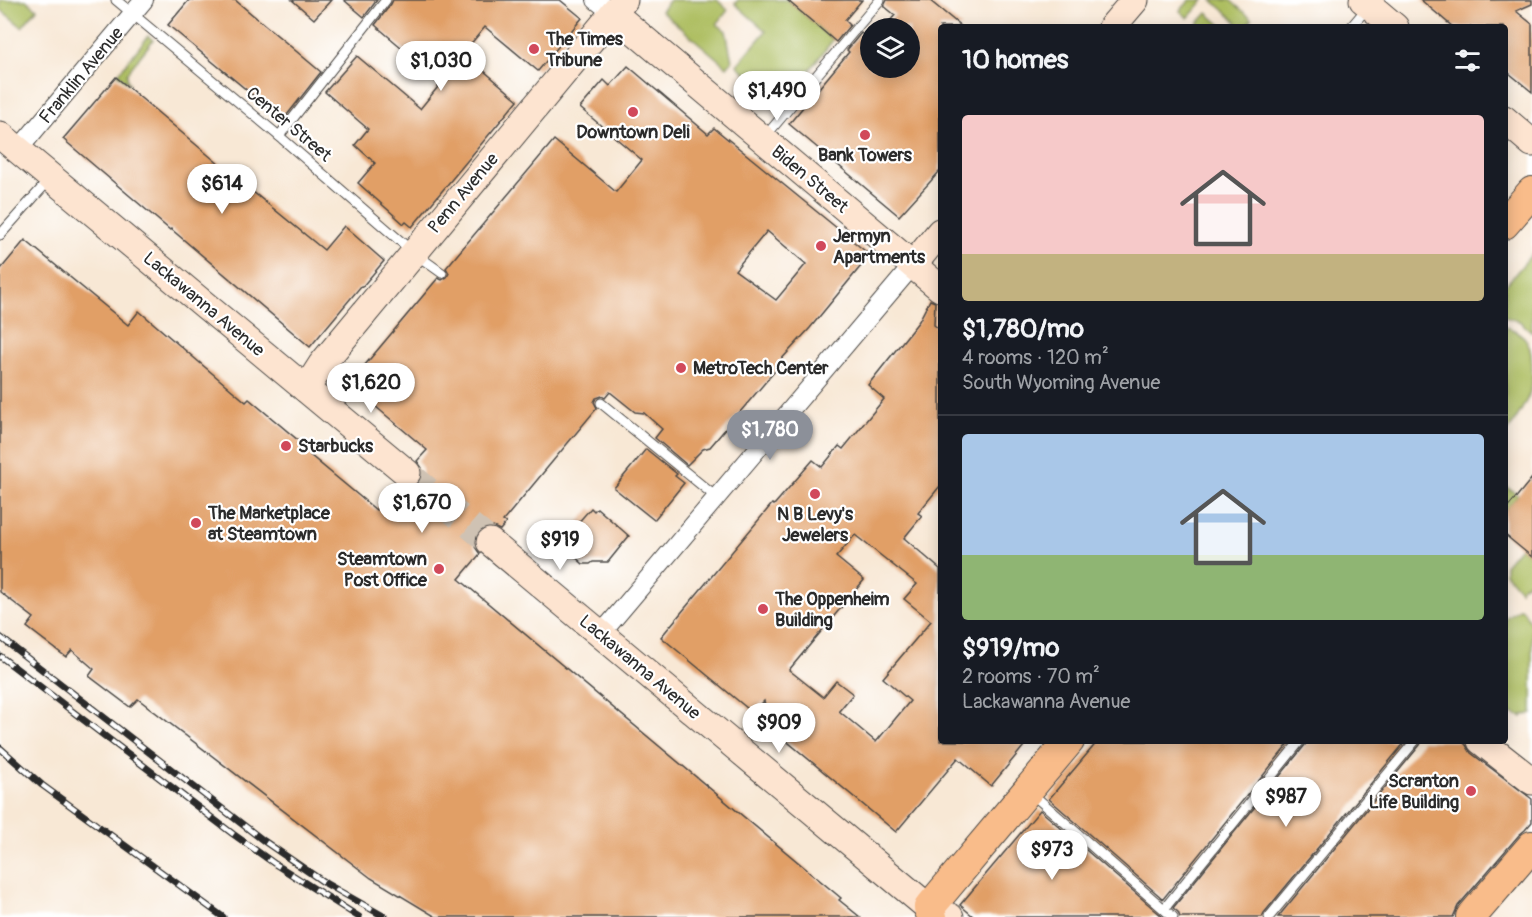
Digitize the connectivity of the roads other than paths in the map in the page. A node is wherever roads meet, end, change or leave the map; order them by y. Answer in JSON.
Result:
{"nodes":[{"id":1,"x":116,"y":0,"type":"edge"},
{"id":2,"x":386,"y":0,"type":"edge"},
{"id":3,"x":880,"y":0,"type":"edge"},
{"id":4,"x":1135,"y":0,"type":"edge"},
{"id":5,"x":1369,"y":2,"type":"edge"},
{"id":6,"x":611,"y":4,"type":"edge"},
{"id":7,"x":138,"y":7,"type":"edge"},
{"id":8,"x":1115,"y":24,"type":"edge"},
{"id":9,"x":1353,"y":24,"type":"edge"},
{"id":10,"x":1392,"y":24,"type":"edge"},
{"id":11,"x":1508,"y":122,"type":"edge"},
{"id":12,"x":279,"y":136,"type":"junction"},
{"id":13,"x":763,"y":140,"type":"junction"},
{"id":14,"x":9,"y":142,"type":"edge"},
{"id":15,"x":1532,"y":142,"type":"edge"},
{"id":16,"x":51,"y":177,"type":"junction"},
{"id":17,"x":1532,"y":192,"type":"edge"},
{"id":18,"x":1508,"y":219,"type":"edge"},
{"id":19,"x":938,"y":234,"type":"edge"},
{"id":20,"x":0,"y":235,"type":"edge"},
{"id":21,"x":414,"y":253,"type":"junction"},
{"id":22,"x":913,"y":265,"type":"junction"},
{"id":23,"x":442,"y":273,"type":"dead end"},
{"id":24,"x":938,"y":286,"type":"edge"},
{"id":25,"x":306,"y":389,"type":"junction"},
{"id":26,"x":601,"y":403,"type":"dead end"},
{"id":27,"x":407,"y":473,"type":"tunnel mouth"},
{"id":28,"x":716,"y":497,"type":"junction"},
{"id":29,"x":490,"y":542,"type":"tunnel mouth"},
{"id":30,"x":601,"y":634,"type":"junction"},
{"id":31,"x":1067,"y":744,"type":"edge"},
{"id":32,"x":1298,"y":744,"type":"edge"},
{"id":33,"x":1413,"y":744,"type":"edge"},
{"id":34,"x":1484,"y":744,"type":"edge"},
{"id":35,"x":1532,"y":781,"type":"edge"},
{"id":36,"x":1028,"y":791,"type":"junction"},
{"id":37,"x":1532,"y":846,"type":"edge"},
{"id":38,"x":1164,"y":909,"type":"junction"},
{"id":39,"x":933,"y":915,"type":"edge"},
{"id":40,"x":1173,"y":917,"type":"edge"},
{"id":41,"x":1269,"y":917,"type":"edge"},
{"id":42,"x":1471,"y":917,"type":"edge"}],
"edges":[{"from":1,"to":7,"type":"lane","name":"Center Street"},
{"from":2,"to":12,"type":"lane"},
{"from":3,"to":13,"type":"lane"},
{"from":4,"to":8,"type":"main road"},
{"from":5,"to":9,"type":"lane"},
{"from":5,"to":10,"type":"main road"},
{"from":6,"to":13,"type":"main road","name":"Biden Street"},
{"from":6,"to":21,"type":"main road","name":"Penn Avenue"},
{"from":7,"to":12,"type":"lane","name":"Center Street"},
{"from":7,"to":14,"type":"street","name":"Franklin Avenue"},
{"from":11,"to":15,"type":"main road"},
{"from":12,"to":21,"type":"lane","name":"Center Street"},
{"from":13,"to":22,"type":"main road","name":"Biden Street"},
{"from":14,"to":16,"type":"main road","name":"Lackawanna Avenue"},
{"from":16,"to":20,"type":"lane"},
{"from":16,"to":25,"type":"main road","name":"Lackawanna Avenue"},
{"from":17,"to":18,"type":"main road"},
{"from":19,"to":22,"type":"main road"},
{"from":21,"to":23,"type":"lane","name":"Center Street"},
{"from":21,"to":25,"type":"main road","name":"Penn Avenue"},
{"from":22,"to":24,"type":"main road","name":"Biden Street"},
{"from":22,"to":28,"type":"street"},
{"from":25,"to":27,"type":"main road","name":"Lackawanna Avenue"},
{"from":26,"to":28,"type":"lane"},
{"from":28,"to":30,"type":"street"},
{"from":29,"to":30,"type":"main road","name":"Lackawanna Avenue"},
{"from":30,"to":39,"type":"main road","name":"Lackawanna Avenue"},
{"from":31,"to":36,"type":"main road"},
{"from":32,"to":38,"type":"lane"},
{"from":33,"to":41,"type":"lane"},
{"from":34,"to":35,"type":"main road"},
{"from":36,"to":38,"type":"lane"},
{"from":36,"to":39,"type":"main road"},
{"from":37,"to":42,"type":"main road"},
{"from":38,"to":40,"type":"lane"}]}
